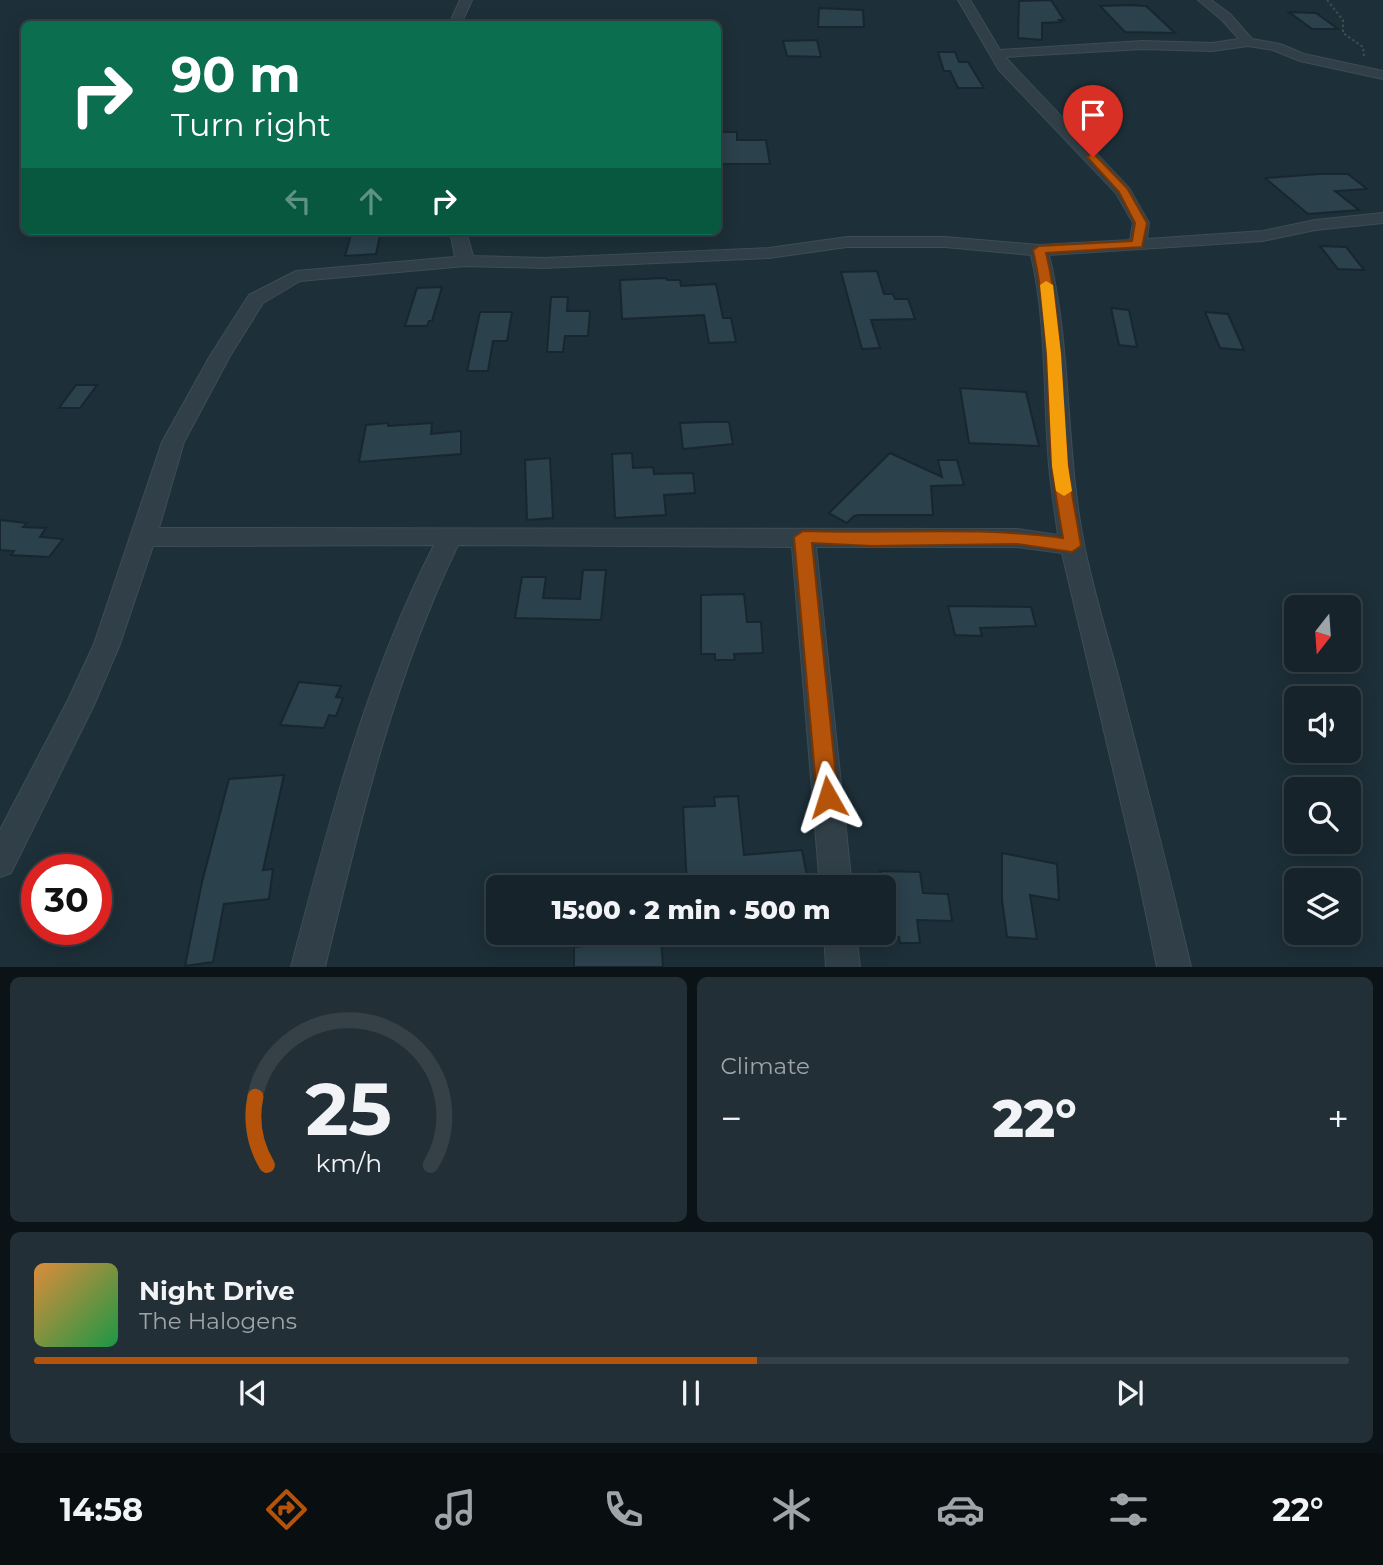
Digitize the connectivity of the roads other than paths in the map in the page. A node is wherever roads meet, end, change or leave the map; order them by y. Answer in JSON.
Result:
{"nodes":[{"id":1,"x":466,"y":0,"type":"edge"},
{"id":2,"x":964,"y":0,"type":"edge"},
{"id":3,"x":1204,"y":0,"type":"edge"},
{"id":4,"x":456,"y":21,"type":"edge"},
{"id":5,"x":1248,"y":41,"type":"junction"},
{"id":6,"x":997,"y":54,"type":"junction"},
{"id":7,"x":1383,"y":75,"type":"edge"},
{"id":8,"x":1383,"y":218,"type":"edge"},
{"id":9,"x":459,"y":235,"type":"edge"},
{"id":10,"x":1138,"y":244,"type":"junction"},
{"id":11,"x":1039,"y":250,"type":"junction"},
{"id":12,"x":465,"y":261,"type":"junction"},
{"id":13,"x":144,"y":537,"type":"junction"},
{"id":14,"x":803,"y":537,"type":"junction"},
{"id":15,"x":449,"y":538,"type":"junction"},
{"id":16,"x":1072,"y":546,"type":"junction"},
{"id":17,"x":0,"y":862,"type":"edge"},
{"id":18,"x":835,"y":875,"type":"edge"},
{"id":19,"x":841,"y":945,"type":"edge"},
{"id":20,"x":308,"y":967,"type":"edge"},
{"id":21,"x":843,"y":967,"type":"edge"},
{"id":22,"x":1174,"y":967,"type":"edge"}],
"edges":[{"from":1,"to":4,"type":"street"},
{"from":2,"to":6,"type":"street"},
{"from":3,"to":5,"type":"street"},
{"from":5,"to":6,"type":"street"},
{"from":5,"to":7,"type":"street"},
{"from":6,"to":10,"type":"street"},
{"from":8,"to":10,"type":"street"},
{"from":9,"to":12,"type":"street"},
{"from":10,"to":11,"type":"street"},
{"from":11,"to":12,"type":"street"},
{"from":11,"to":16,"type":"street"},
{"from":12,"to":13,"type":"street"},
{"from":13,"to":15,"type":"street"},
{"from":13,"to":17,"type":"street"},
{"from":14,"to":15,"type":"street"},
{"from":14,"to":16,"type":"street"},
{"from":14,"to":18,"type":"street"},
{"from":15,"to":20,"type":"street"},
{"from":16,"to":22,"type":"street"},
{"from":19,"to":21,"type":"street"}]}
